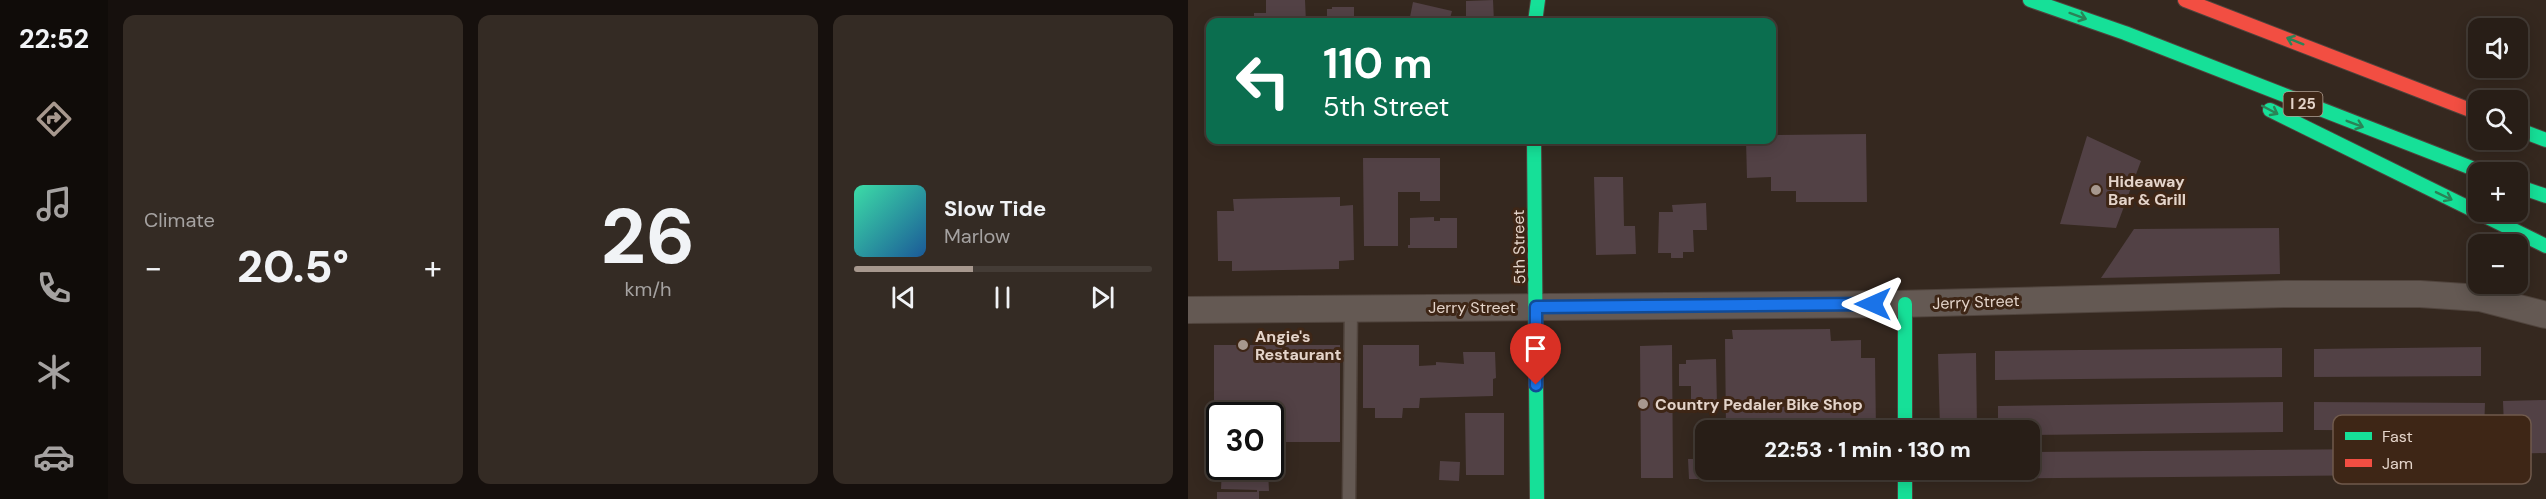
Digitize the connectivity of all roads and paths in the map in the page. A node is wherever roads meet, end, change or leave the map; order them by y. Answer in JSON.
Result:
{"nodes":[{"id":1,"x":1538,"y":0,"type":"edge"},
{"id":2,"x":2030,"y":0,"type":"edge"},
{"id":3,"x":2185,"y":0,"type":"edge"},
{"id":4,"x":1536,"y":18,"type":"edge"},
{"id":5,"x":2125,"y":33,"type":"junction"},
{"id":6,"x":2349,"y":62,"type":"junction"},
{"id":7,"x":2227,"y":87,"type":"dead end"},
{"id":8,"x":2468,"y":99,"type":"edge"},
{"id":9,"x":2258,"y":104,"type":"dead end"},
{"id":10,"x":2468,"y":109,"type":"edge"},
{"id":11,"x":2528,"y":133,"type":"edge"},
{"id":12,"x":2546,"y":140,"type":"edge"},
{"id":13,"x":1534,"y":144,"type":"edge"},
{"id":14,"x":2468,"y":167,"type":"edge"},
{"id":15,"x":2528,"y":190,"type":"edge"},
{"id":16,"x":2546,"y":196,"type":"edge"},
{"id":17,"x":2546,"y":246,"type":"edge"},
{"id":18,"x":1905,"y":304,"type":"junction"},
{"id":19,"x":1536,"y":307,"type":"junction"},
{"id":20,"x":1351,"y":308,"type":"junction"},
{"id":21,"x":1188,"y":310,"type":"edge"},
{"id":22,"x":2546,"y":315,"type":"edge"},
{"id":23,"x":1905,"y":420,"type":"edge"},
{"id":24,"x":1905,"y":480,"type":"edge"},
{"id":25,"x":1349,"y":499,"type":"edge"},
{"id":26,"x":1537,"y":499,"type":"edge"},
{"id":27,"x":1905,"y":499,"type":"edge"}],
"edges":[{"from":1,"to":4,"type":"main road"},
{"from":2,"to":5,"type":"main road","number":"I 25","one_way":true},
{"from":6,"to":3,"type":"main road","one_way":true},
{"from":5,"to":7,"type":"main road"},
{"from":5,"to":14,"type":"main road","number":"I 25","one_way":true},
{"from":6,"to":8,"type":"main road"},
{"from":6,"to":10,"type":"main road"},
{"from":9,"to":17,"type":"main road","one_way":true},
{"from":11,"to":12,"type":"main road"},
{"from":13,"to":19,"type":"main road","name":"5th Street"},
{"from":15,"to":16,"type":"main road"},
{"from":18,"to":19,"type":"street","name":"Jerry Street"},
{"from":18,"to":22,"type":"street","name":"Jerry Street"},
{"from":18,"to":23,"type":"main road"},
{"from":19,"to":20,"type":"street","name":"Jerry Street"},
{"from":19,"to":26,"type":"main road","name":"5th Street"},
{"from":20,"to":21,"type":"street","name":"Jerry Street"},
{"from":20,"to":25,"type":"lane"},
{"from":24,"to":27,"type":"main road"}]}
